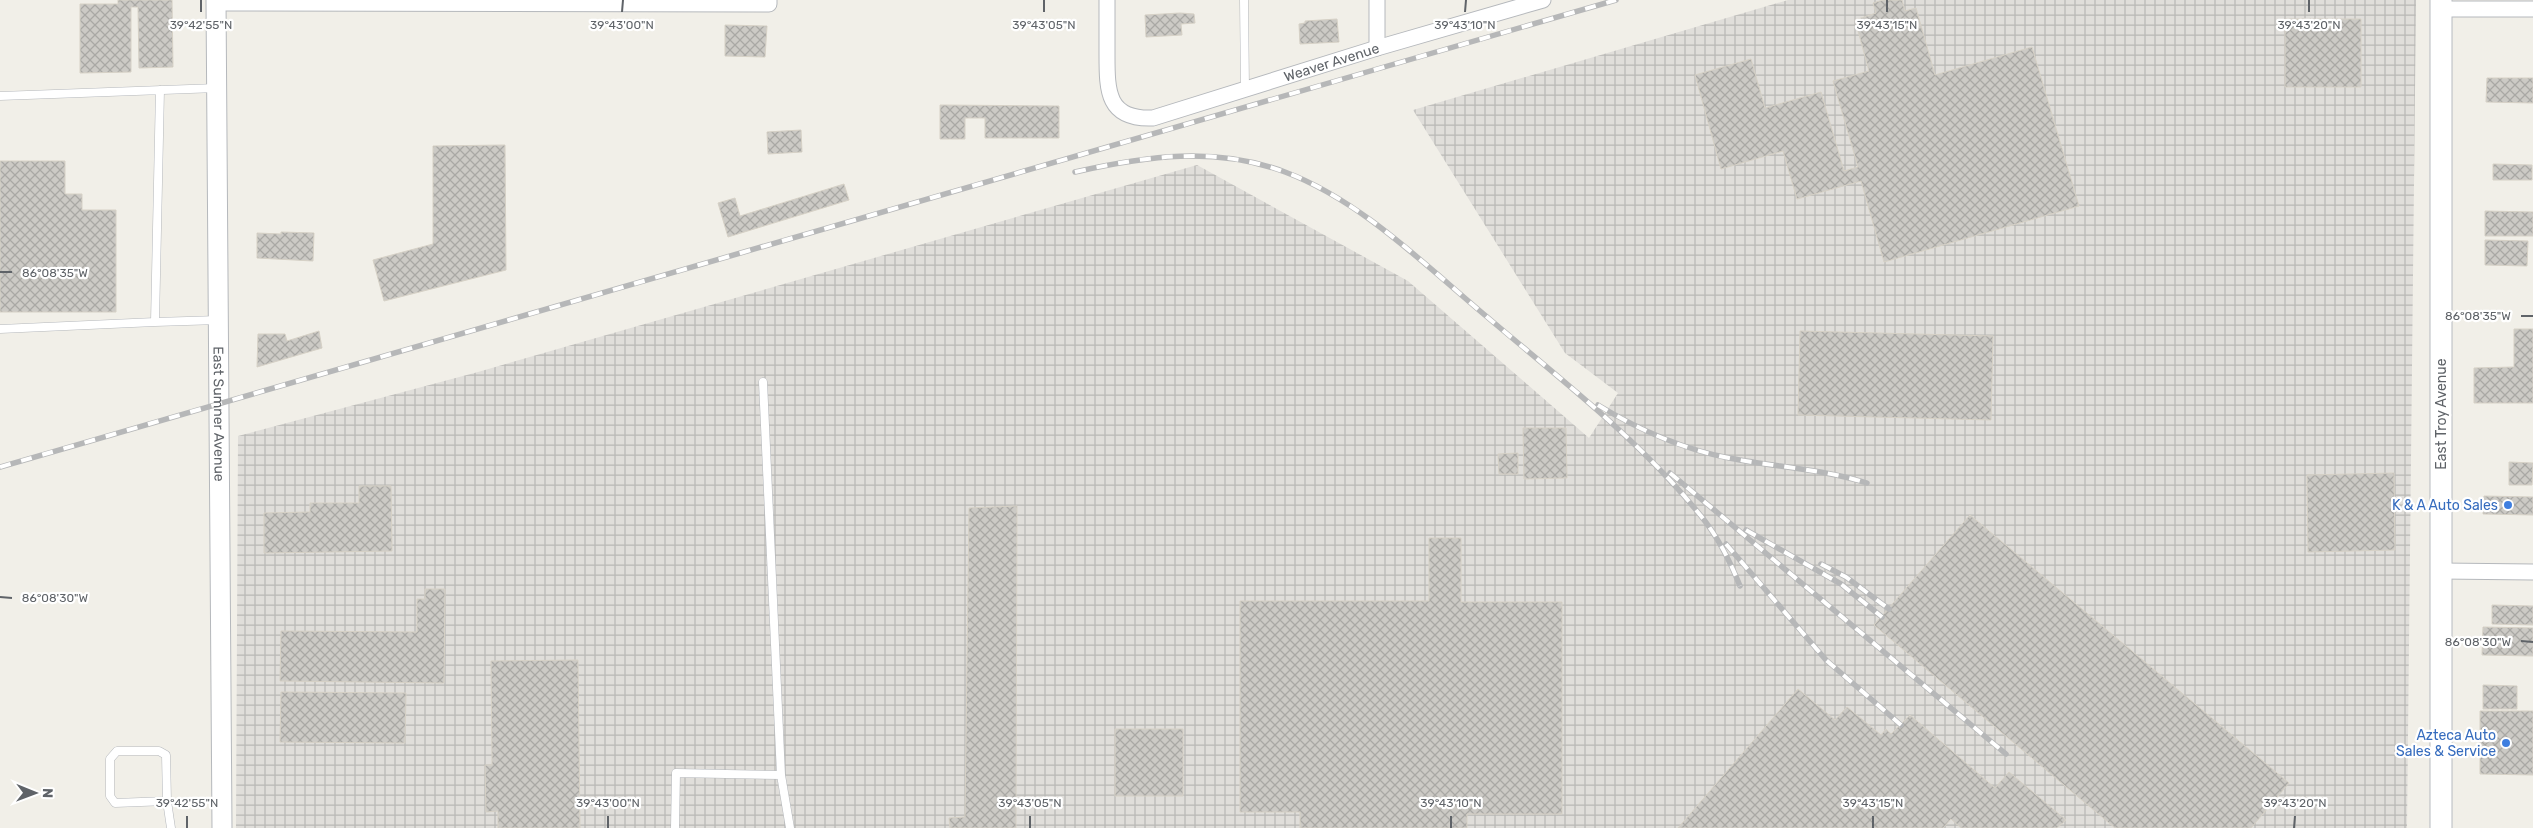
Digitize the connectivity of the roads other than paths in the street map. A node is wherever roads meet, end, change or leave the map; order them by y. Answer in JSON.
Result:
{"nodes":[{"id":1,"x":1107,"y":0,"type":"edge"},
{"id":2,"x":1244,"y":0,"type":"edge"},
{"id":3,"x":1377,"y":0,"type":"edge"},
{"id":4,"x":1543,"y":0,"type":"edge"},
{"id":5,"x":216,"y":1,"type":"edge"},
{"id":6,"x":503,"y":2,"type":"edge"},
{"id":7,"x":769,"y":2,"type":"edge"},
{"id":8,"x":2441,"y":4,"type":"edge"},
{"id":9,"x":1510,"y":5,"type":"edge"},
{"id":10,"x":2533,"y":9,"type":"edge"},
{"id":11,"x":1377,"y":48,"type":"junction"},
{"id":12,"x":217,"y":88,"type":"junction"},
{"id":13,"x":1245,"y":89,"type":"junction"},
{"id":14,"x":160,"y":90,"type":"junction"},
{"id":15,"x":0,"y":96,"type":"edge"},
{"id":16,"x":220,"y":320,"type":"junction"},
{"id":17,"x":155,"y":322,"type":"junction"},
{"id":18,"x":0,"y":329,"type":"edge"},
{"id":19,"x":763,"y":382,"type":"dead end"},
{"id":20,"x":2441,"y":571,"type":"junction"},
{"id":21,"x":2533,"y":572,"type":"edge"},
{"id":22,"x":781,"y":775,"type":"junction"},
{"id":23,"x":167,"y":801,"type":"junction"},
{"id":24,"x":171,"y":828,"type":"edge"},
{"id":25,"x":222,"y":828,"type":"edge"},
{"id":26,"x":676,"y":828,"type":"edge"},
{"id":27,"x":790,"y":828,"type":"edge"},
{"id":28,"x":2441,"y":828,"type":"edge"}],
"edges":[{"from":1,"to":13,"type":"street","name":"Weaver Avenue"},
{"from":2,"to":13,"type":"lane"},
{"from":3,"to":11,"type":"street"},
{"from":4,"to":9,"type":"street","name":"Weaver Avenue"},
{"from":5,"to":6,"type":"street"},
{"from":5,"to":12,"type":"street","name":"East Sumner Avenue"},
{"from":6,"to":7,"type":"street"},
{"from":8,"to":10,"type":"street"},
{"from":8,"to":20,"type":"main road","name":"East Troy Avenue"},
{"from":9,"to":11,"type":"street","name":"Weaver Avenue"},
{"from":11,"to":13,"type":"street","name":"Weaver Avenue"},
{"from":12,"to":14,"type":"lane"},
{"from":12,"to":16,"type":"street","name":"East Sumner Avenue"},
{"from":14,"to":15,"type":"lane"},
{"from":14,"to":17,"type":"lane"},
{"from":16,"to":17,"type":"lane"},
{"from":16,"to":25,"type":"street","name":"East Sumner Avenue"},
{"from":17,"to":18,"type":"lane"},
{"from":19,"to":22,"type":"lane"},
{"from":20,"to":21,"type":"street"},
{"from":20,"to":28,"type":"main road","name":"East Troy Avenue"},
{"from":22,"to":26,"type":"lane"},
{"from":22,"to":27,"type":"lane"},
{"from":23,"to":23,"type":"lane"},
{"from":23,"to":24,"type":"lane"}]}
